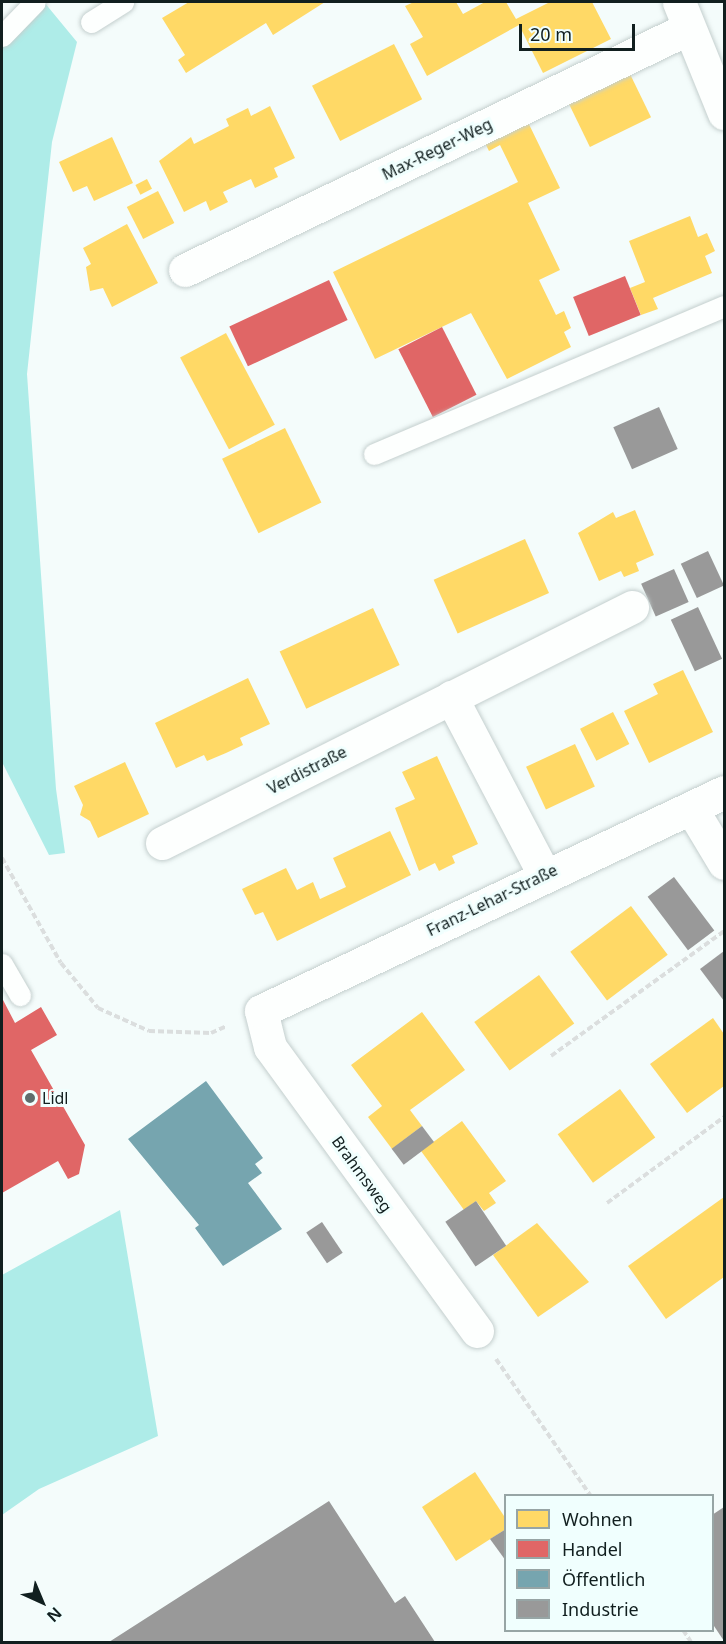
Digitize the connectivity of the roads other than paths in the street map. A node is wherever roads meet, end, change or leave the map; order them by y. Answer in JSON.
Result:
{"nodes":[{"id":1,"x":35,"y":2,"type":"edge"},
{"id":2,"x":123,"y":2,"type":"edge"},
{"id":3,"x":684,"y":15,"type":"edge"},
{"id":4,"x":92,"y":22,"type":"dead end"},
{"id":5,"x":2,"y":36,"type":"edge"},
{"id":6,"x":724,"y":113,"type":"edge"},
{"id":7,"x":185,"y":270,"type":"dead end"},
{"id":8,"x":724,"y":306,"type":"edge"},
{"id":9,"x":374,"y":454,"type":"dead end"},
{"id":10,"x":632,"y":607,"type":"dead end"},
{"id":11,"x":451,"y":697,"type":"junction"},
{"id":12,"x":724,"y":792,"type":"edge"},
{"id":13,"x":691,"y":808,"type":"junction"},
{"id":14,"x":162,"y":843,"type":"dead end"},
{"id":15,"x":724,"y":863,"type":"edge"},
{"id":16,"x":544,"y":874,"type":"junction"},
{"id":17,"x":2,"y":963,"type":"edge"},
{"id":18,"x":20,"y":995,"type":"dead end"},
{"id":19,"x":261,"y":1011,"type":"joint"},
{"id":20,"x":477,"y":1331,"type":"road end"}],
"edges":[{"from":1,"to":5,"type":"lane"},
{"from":2,"to":4,"type":"lane"},
{"from":3,"to":6,"type":"street"},
{"from":3,"to":7,"type":"street","name":"Max-Reger-Weg"},
{"from":8,"to":9,"type":"lane"},
{"from":10,"to":11,"type":"street","name":"Verdistraße"},
{"from":11,"to":14,"type":"street","name":"Verdistraße"},
{"from":11,"to":16,"type":"street"},
{"from":12,"to":13,"type":"street","name":"Franz-Lehar-Straße"},
{"from":13,"to":15,"type":"street"},
{"from":13,"to":16,"type":"street","name":"Franz-Lehar-Straße"},
{"from":16,"to":19,"type":"street","name":"Franz-Lehar-Straße"},
{"from":17,"to":18,"type":"lane"},
{"from":19,"to":20,"type":"street","name":"Brahmsweg"}]}
